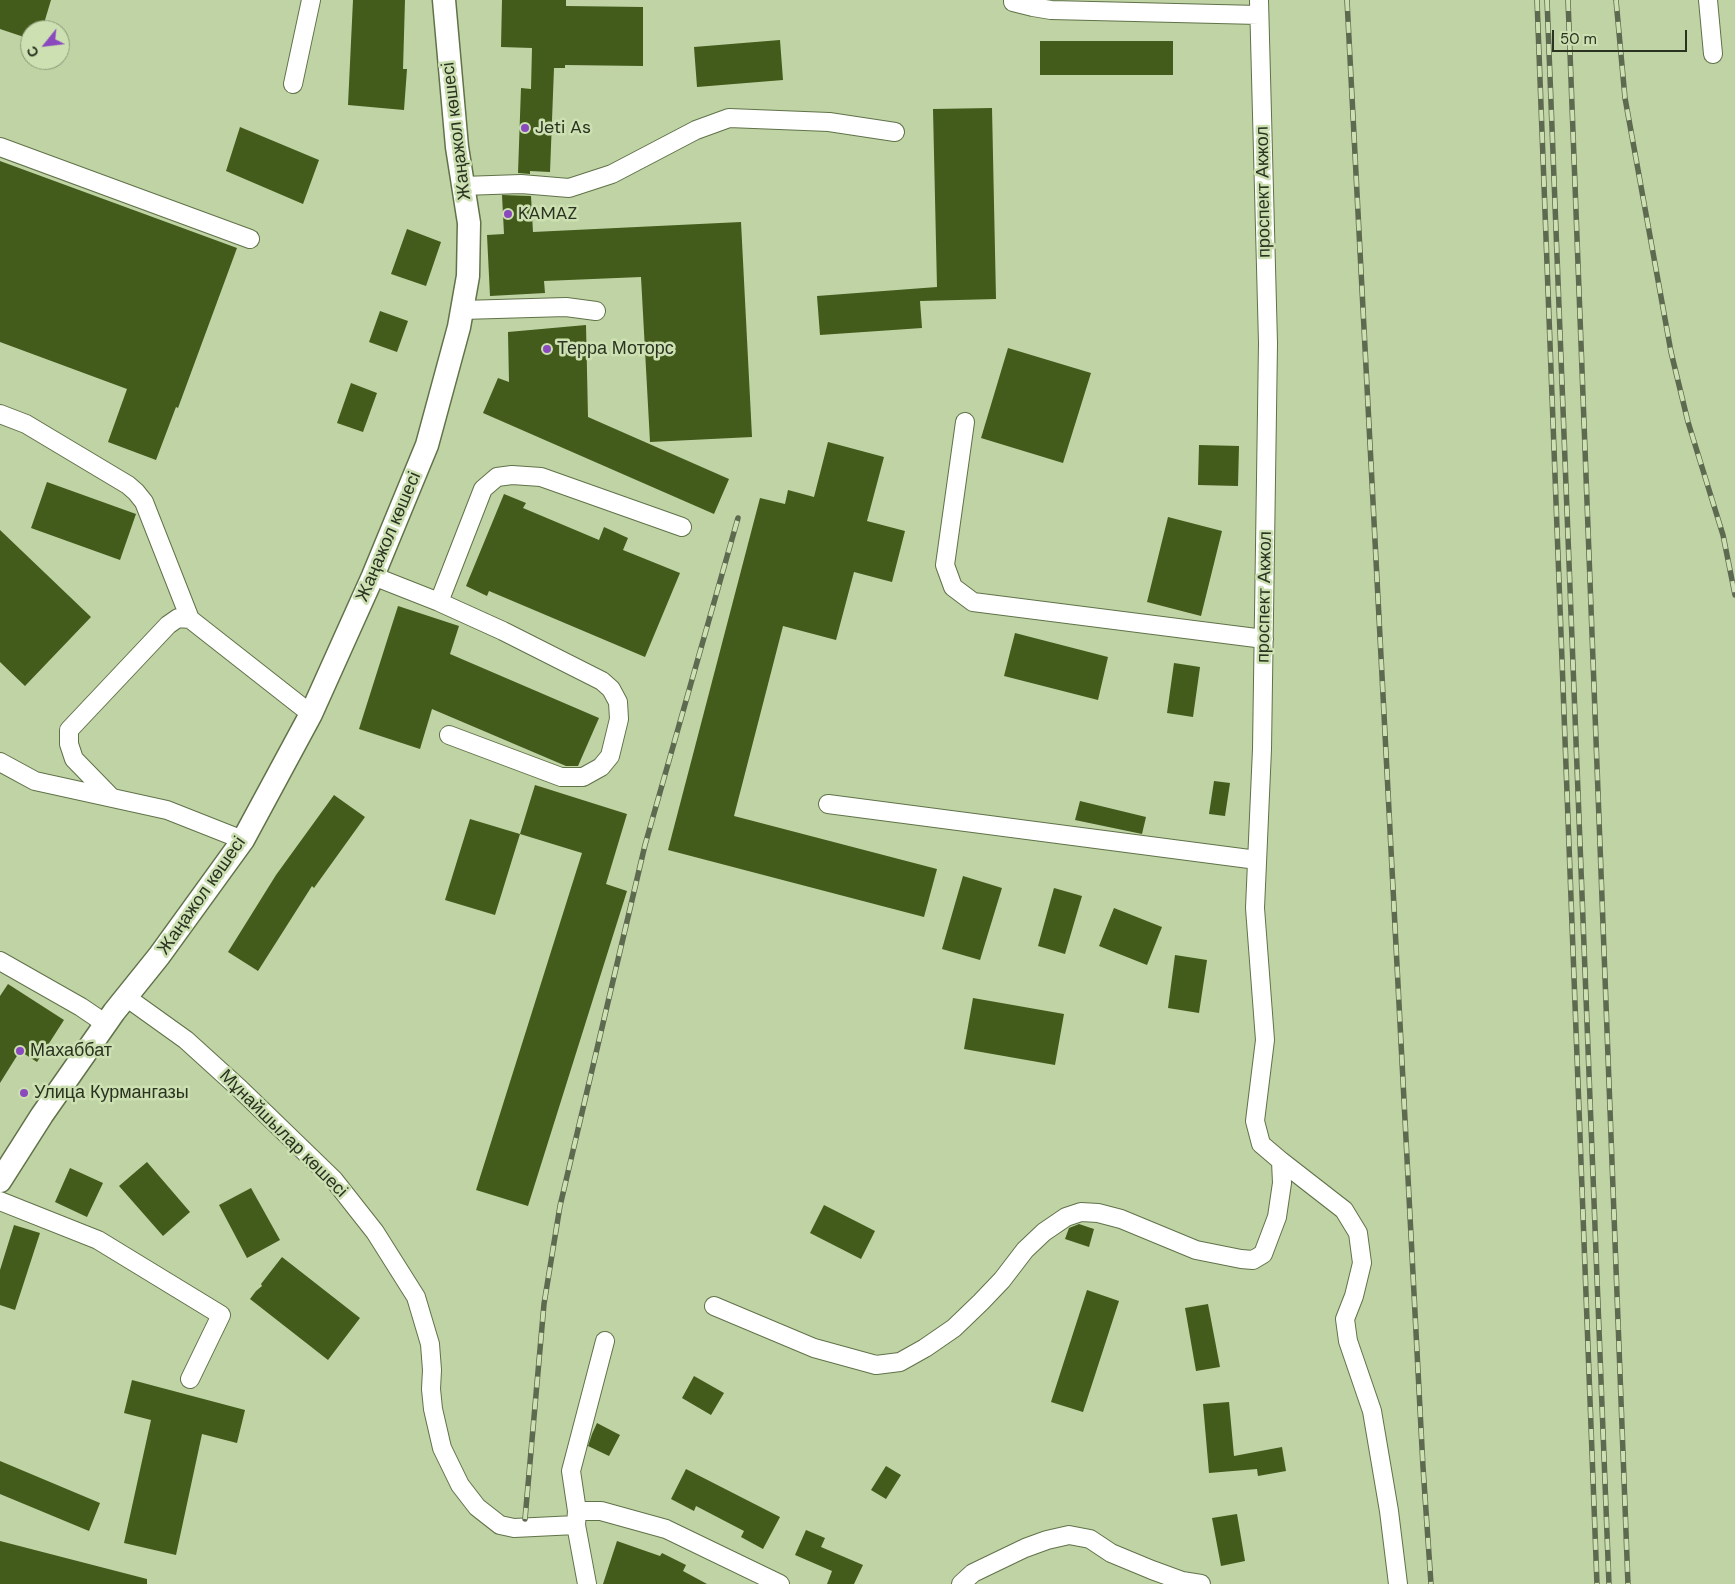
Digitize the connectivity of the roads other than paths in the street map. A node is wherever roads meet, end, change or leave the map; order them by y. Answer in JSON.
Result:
{"nodes":[{"id":1,"x":311,"y":0,"type":"edge"},
{"id":2,"x":444,"y":0,"type":"edge"},
{"id":3,"x":1013,"y":0,"type":"edge"},
{"id":4,"x":1708,"y":0,"type":"edge"},
{"id":5,"x":1259,"y":8,"type":"edge"},
{"id":6,"x":1713,"y":54,"type":"dead end"},
{"id":7,"x":293,"y":84,"type":"dead end"},
{"id":8,"x":895,"y":132,"type":"dead end"},
{"id":9,"x":0,"y":147,"type":"edge"},
{"id":10,"x":463,"y":186,"type":"junction"},
{"id":11,"x":250,"y":239,"type":"dead end"},
{"id":12,"x":462,"y":310,"type":"junction"},
{"id":13,"x":596,"y":311,"type":"dead end"},
{"id":14,"x":0,"y":414,"type":"edge"},
{"id":15,"x":964,"y":422,"type":"dead end"},
{"id":16,"x":682,"y":528,"type":"dead end"},
{"id":17,"x":373,"y":576,"type":"junction"},
{"id":18,"x":440,"y":602,"type":"junction"},
{"id":19,"x":190,"y":619,"type":"junction"},
{"id":20,"x":1264,"y":639,"type":"junction"},
{"id":21,"x":311,"y":714,"type":"junction"},
{"id":22,"x":449,"y":736,"type":"dead end"},
{"id":23,"x":0,"y":762,"type":"edge"},
{"id":24,"x":111,"y":797,"type":"junction"},
{"id":25,"x":828,"y":804,"type":"dead end"},
{"id":26,"x":243,"y":840,"type":"junction"},
{"id":27,"x":1257,"y":860,"type":"junction"},
{"id":28,"x":0,"y":962,"type":"edge"},
{"id":29,"x":115,"y":1011,"type":"junction"},
{"id":30,"x":1281,"y":1161,"type":"junction"},
{"id":31,"x":0,"y":1181,"type":"edge"},
{"id":32,"x":0,"y":1200,"type":"edge"},
{"id":33,"x":714,"y":1306,"type":"dead end"},
{"id":34,"x":605,"y":1341,"type":"dead end"},
{"id":35,"x":190,"y":1379,"type":"dead end"},
{"id":36,"x":576,"y":1518,"type":"junction"},
{"id":37,"x":588,"y":1584,"type":"edge"},
{"id":38,"x":780,"y":1584,"type":"edge"},
{"id":39,"x":961,"y":1584,"type":"edge"},
{"id":40,"x":1201,"y":1584,"type":"edge"},
{"id":41,"x":1398,"y":1584,"type":"edge"}],
"edges":[{"from":1,"to":7,"type":"street"},
{"from":2,"to":10,"type":"main road","name":"Жаңажол көшесі"},
{"from":3,"to":5,"type":"street"},
{"from":4,"to":6,"type":"street"},
{"from":5,"to":20,"type":"street","name":"проспект Акжол"},
{"from":8,"to":10,"type":"street"},
{"from":9,"to":11,"type":"street"},
{"from":10,"to":12,"type":"main road","name":"Жаңажол көшесі"},
{"from":12,"to":13,"type":"street"},
{"from":12,"to":17,"type":"main road","name":"Жаңажол көшесі"},
{"from":14,"to":19,"type":"street"},
{"from":15,"to":20,"type":"street"},
{"from":16,"to":18,"type":"street"},
{"from":17,"to":18,"type":"street"},
{"from":17,"to":21,"type":"main road","name":"Жаңажол көшесі"},
{"from":18,"to":22,"type":"street"},
{"from":19,"to":21,"type":"street"},
{"from":19,"to":24,"type":"street"},
{"from":20,"to":27,"type":"street","name":"проспект Акжол"},
{"from":21,"to":26,"type":"main road","name":"Жаңажол көшесі"},
{"from":23,"to":24,"type":"street"},
{"from":24,"to":26,"type":"street"},
{"from":25,"to":27,"type":"street"},
{"from":26,"to":29,"type":"main road","name":"Жаңажол көшесі"},
{"from":27,"to":30,"type":"street","name":"проспект Акжол"},
{"from":28,"to":29,"type":"street","name":"Мұнайшылар көшесі"},
{"from":29,"to":31,"type":"main road","name":"Жаңажол көшесі"},
{"from":29,"to":36,"type":"street","name":"Мұнайшылар көшесі"},
{"from":30,"to":33,"type":"street"},
{"from":30,"to":41,"type":"street","name":"проспект Акжол"},
{"from":32,"to":35,"type":"street"},
{"from":34,"to":36,"type":"street"},
{"from":36,"to":37,"type":"street"},
{"from":36,"to":38,"type":"street","name":"Мұнайшылар көшесі"},
{"from":39,"to":40,"type":"street"}]}
